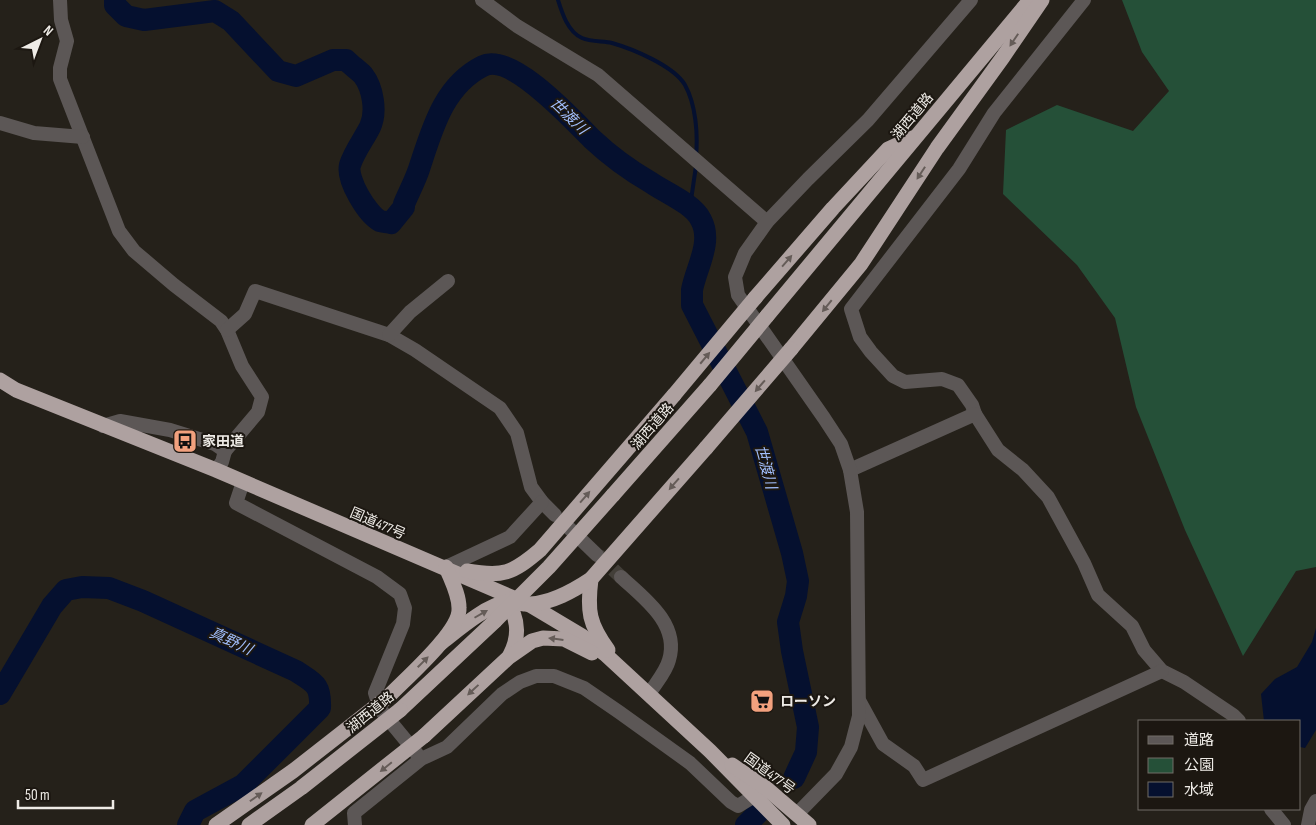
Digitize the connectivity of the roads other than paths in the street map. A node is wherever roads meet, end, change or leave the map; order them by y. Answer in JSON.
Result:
{"nodes":[{"id":1,"x":60,"y":0,"type":"edge"},
{"id":2,"x":482,"y":0,"type":"edge"},
{"id":3,"x":971,"y":0,"type":"edge"},
{"id":4,"x":1030,"y":0,"type":"edge"},
{"id":5,"x":1042,"y":0,"type":"edge"},
{"id":6,"x":1084,"y":0,"type":"edge"},
{"id":7,"x":0,"y":123,"type":"edge"},
{"id":8,"x":917,"y":135,"type":"junction"},
{"id":9,"x":83,"y":137,"type":"junction"},
{"id":10,"x":767,"y":222,"type":"junction"},
{"id":11,"x":448,"y":281,"type":"dead end"},
{"id":12,"x":227,"y":330,"type":"junction"},
{"id":13,"x":389,"y":335,"type":"junction"},
{"id":14,"x":0,"y":380,"type":"edge"},
{"id":15,"x":975,"y":414,"type":"junction"},
{"id":16,"x":103,"y":426,"type":"junction"},
{"id":17,"x":225,"y":452,"type":"junction"},
{"id":18,"x":216,"y":470,"type":"junction"},
{"id":19,"x":850,"y":470,"type":"junction"},
{"id":20,"x":243,"y":482,"type":"junction"},
{"id":21,"x":542,"y":502,"type":"junction"},
{"id":22,"x":555,"y":516,"type":"dead end"},
{"id":23,"x":569,"y":528,"type":"dead end"},
{"id":24,"x":540,"y":550,"type":"junction"},
{"id":25,"x":597,"y":554,"type":"tunnel mouth"},
{"id":26,"x":446,"y":567,"type":"junction"},
{"id":27,"x":621,"y":577,"type":"tunnel mouth"},
{"id":28,"x":591,"y":579,"type":"junction"},
{"id":29,"x":503,"y":596,"type":"junction"},
{"id":30,"x":530,"y":604,"type":"junction"},
{"id":31,"x":442,"y":643,"type":"junction"},
{"id":32,"x":509,"y":657,"type":"junction"},
{"id":33,"x":1162,"y":672,"type":"junction"},
{"id":34,"x":630,"y":677,"type":"junction"},
{"id":35,"x":649,"y":694,"type":"junction"},
{"id":36,"x":859,"y":699,"type":"junction"},
{"id":37,"x":1238,"y":720,"type":"edge"},
{"id":38,"x":710,"y":751,"type":"junction"},
{"id":39,"x":421,"y":759,"type":"junction"},
{"id":40,"x":766,"y":788,"type":"junction"},
{"id":41,"x":753,"y":796,"type":"junction"},
{"id":42,"x":1316,"y":801,"type":"edge"},
{"id":43,"x":1271,"y":810,"type":"edge"},
{"id":44,"x":797,"y":814,"type":"junction"},
{"id":45,"x":216,"y":825,"type":"edge"},
{"id":46,"x":249,"y":825,"type":"edge"},
{"id":47,"x":312,"y":825,"type":"edge"},
{"id":48,"x":355,"y":825,"type":"edge"},
{"id":49,"x":783,"y":825,"type":"edge"},
{"id":50,"x":809,"y":825,"type":"edge"},
{"id":51,"x":1284,"y":825,"type":"edge"},
{"id":52,"x":1308,"y":825,"type":"edge"}],
"edges":[{"from":1,"to":9,"type":"street"},
{"from":2,"to":10,"type":"street"},
{"from":3,"to":10,"type":"street"},
{"from":4,"to":8,"type":"highway","name":"湖西道路"},
{"from":5,"to":28,"type":"highway","one_way":true,"bridge":true},
{"from":6,"to":15,"type":"street"},
{"from":7,"to":9,"type":"street"},
{"from":24,"to":8,"type":"highway","one_way":true,"bridge":true},
{"from":8,"to":46,"type":"highway","name":"湖西道路","bridge":true},
{"from":9,"to":12,"type":"street"},
{"from":10,"to":19,"type":"street"},
{"from":11,"to":13,"type":"street"},
{"from":12,"to":13,"type":"street"},
{"from":12,"to":17,"type":"street"},
{"from":13,"to":21,"type":"street"},
{"from":14,"to":16,"type":"highway","name":"国道477号"},
{"from":15,"to":19,"type":"street"},
{"from":15,"to":33,"type":"street"},
{"from":16,"to":17,"type":"street"},
{"from":16,"to":18,"type":"highway","name":"国道477号"},
{"from":17,"to":18,"type":"street"},
{"from":18,"to":20,"type":"highway","name":"国道477号"},
{"from":19,"to":36,"type":"street"},
{"from":20,"to":26,"type":"highway","name":"国道477号"},
{"from":20,"to":39,"type":"street"},
{"from":21,"to":22,"type":"street"},
{"from":21,"to":26,"type":"street"},
{"from":23,"to":25,"type":"street"},
{"from":24,"to":26,"type":"highway"},
{"from":24,"to":30,"type":"highway"},
{"from":26,"to":29,"type":"highway","name":"国道477号"},
{"from":26,"to":31,"type":"highway"},
{"from":27,"to":35,"type":"street"},
{"from":28,"to":30,"type":"highway"},
{"from":28,"to":34,"type":"highway"},
{"from":29,"to":30,"type":"highway","name":"国道477号"},
{"from":31,"to":29,"type":"highway","one_way":true},
{"from":29,"to":32,"type":"highway"},
{"from":30,"to":34,"type":"highway","name":"国道477号"},
{"from":45,"to":31,"type":"highway","one_way":true,"bridge":true},
{"from":34,"to":32,"type":"highway","one_way":true},
{"from":32,"to":47,"type":"highway","one_way":true,"bridge":true},
{"from":33,"to":36,"type":"street"},
{"from":33,"to":37,"type":"street"},
{"from":34,"to":35,"type":"highway","name":"国道477号"},
{"from":35,"to":38,"type":"highway","name":"国道477号"},
{"from":36,"to":44,"type":"street"},
{"from":38,"to":40,"type":"highway","name":"国道477号"},
{"from":38,"to":41,"type":"highway","name":"国道477号"},
{"from":39,"to":41,"type":"street"},
{"from":39,"to":48,"type":"street"},
{"from":40,"to":41,"type":"street"},
{"from":40,"to":44,"type":"highway","name":"国道477号"},
{"from":41,"to":49,"type":"highway","name":"国道477号"},
{"from":42,"to":52,"type":"street"},
{"from":43,"to":51,"type":"street"},
{"from":44,"to":50,"type":"highway","name":"国道477号"}]}
